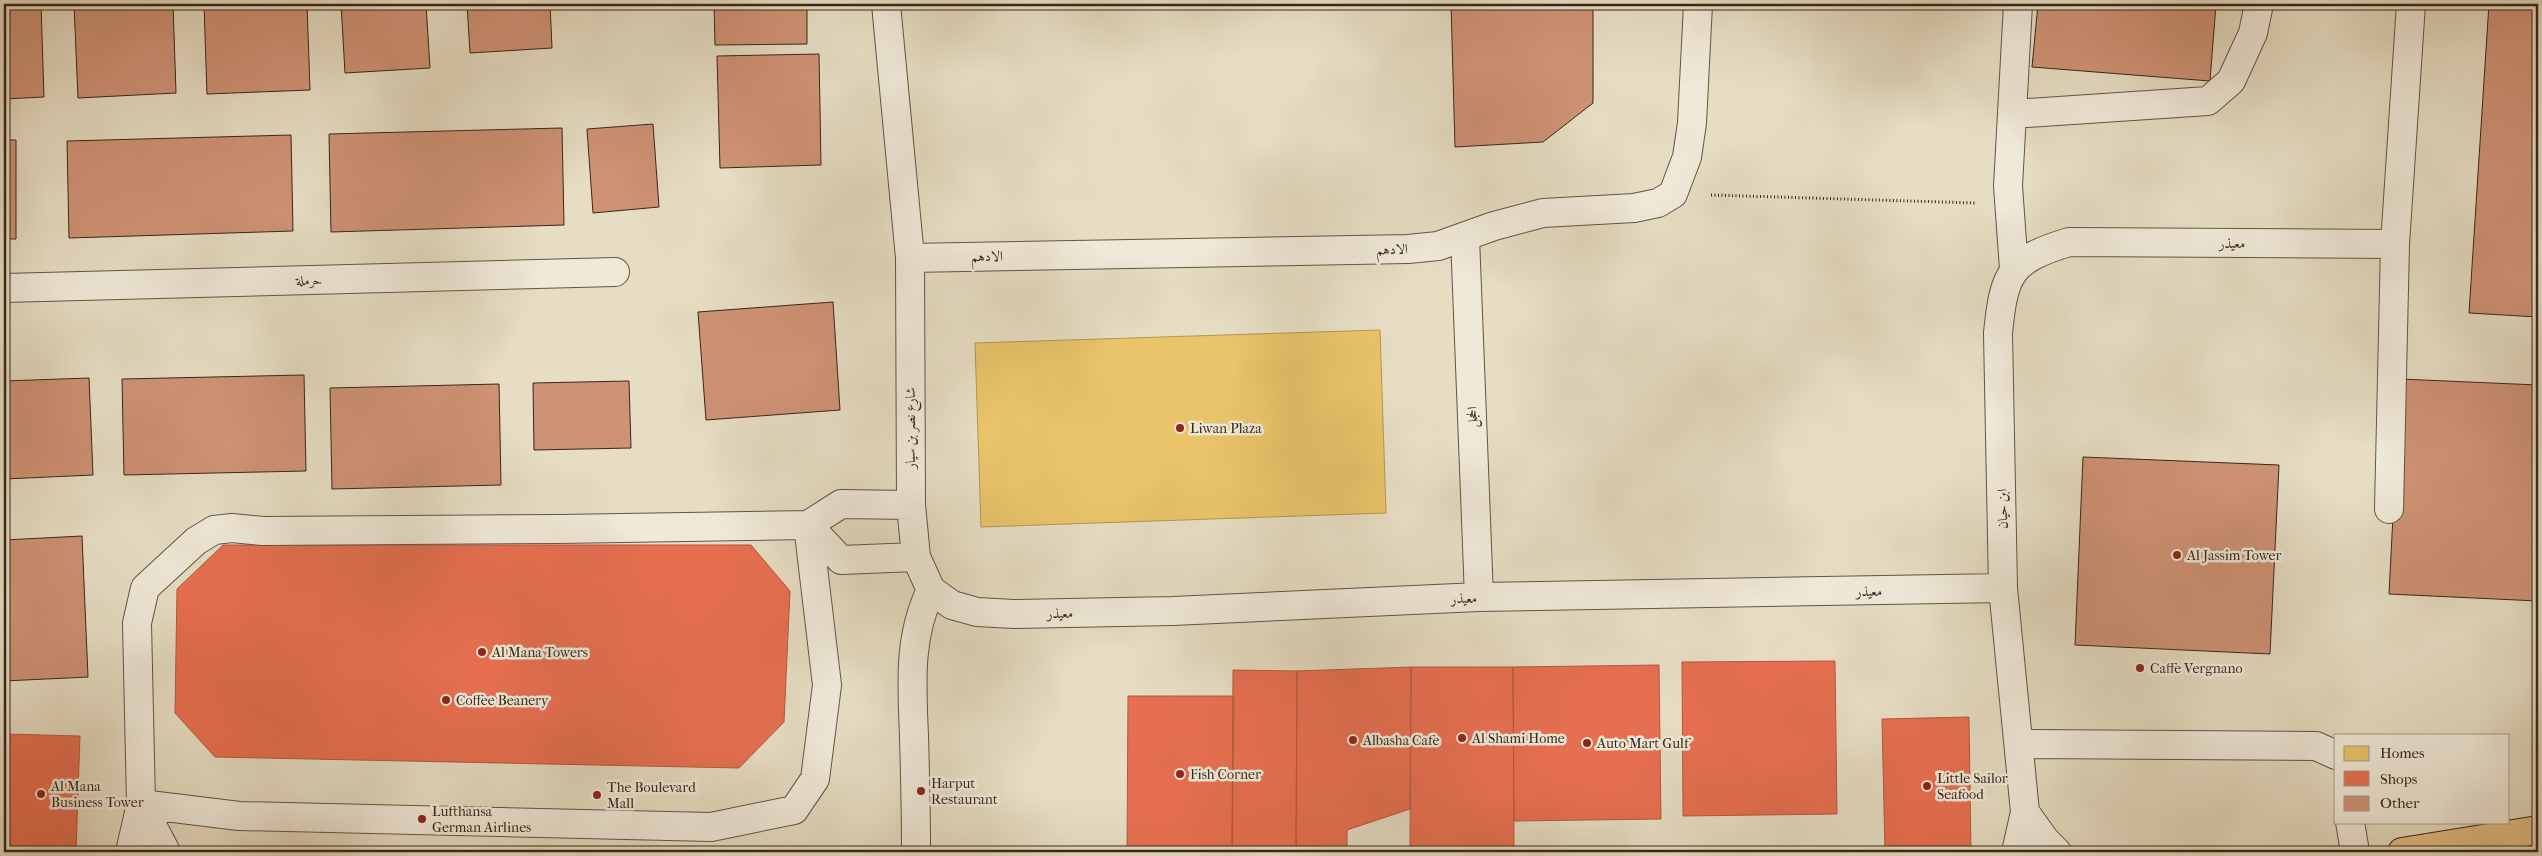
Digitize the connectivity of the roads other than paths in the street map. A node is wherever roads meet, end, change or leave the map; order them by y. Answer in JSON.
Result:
{"nodes":[{"id":1,"x":886,"y":4,"type":"edge"},
{"id":2,"x":1698,"y":4,"type":"edge"},
{"id":3,"x":2018,"y":4,"type":"edge"},
{"id":4,"x":2258,"y":4,"type":"edge"},
{"id":5,"x":2411,"y":4,"type":"edge"},
{"id":6,"x":2012,"y":114,"type":"junction"},
{"id":7,"x":1465,"y":237,"type":"junction"},
{"id":8,"x":2069,"y":242,"type":"joint"},
{"id":9,"x":2395,"y":244,"type":"junction"},
{"id":10,"x":910,"y":258,"type":"junction"},
{"id":11,"x":2014,"y":269,"type":"junction"},
{"id":12,"x":614,"y":272,"type":"dead end"},
{"id":13,"x":4,"y":288,"type":"edge"},
{"id":14,"x":911,"y":505,"type":"junction"},
{"id":15,"x":2389,"y":509,"type":"dead end"},
{"id":16,"x":808,"y":525,"type":"junction"},
{"id":17,"x":916,"y":557,"type":"junction"},
{"id":18,"x":2003,"y":588,"type":"junction"},
{"id":19,"x":931,"y":590,"type":"junction"},
{"id":20,"x":1479,"y":597,"type":"junction"},
{"id":21,"x":2019,"y":744,"type":"junction"},
{"id":22,"x":2334,"y":754,"type":"edge"},
{"id":23,"x":141,"y":804,"type":"junction"},
{"id":24,"x":2025,"y":812,"type":"junction"},
{"id":25,"x":2350,"y":824,"type":"edge"},
{"id":26,"x":2538,"y":830,"type":"edge"},
{"id":27,"x":916,"y":846,"type":"dead end"},
{"id":28,"x":130,"y":852,"type":"edge"},
{"id":29,"x":166,"y":852,"type":"edge"},
{"id":30,"x":2016,"y":852,"type":"edge"},
{"id":31,"x":2057,"y":852,"type":"edge"},
{"id":32,"x":2355,"y":852,"type":"edge"},
{"id":33,"x":2402,"y":852,"type":"edge"}],
"edges":[{"from":1,"to":10,"type":"street","name":"شارع نصر بن سيار"},
{"from":2,"to":7,"type":"street","name":"الادهم"},
{"from":3,"to":6,"type":"street"},
{"from":4,"to":6,"type":"street"},
{"from":5,"to":9,"type":"street"},
{"from":6,"to":11,"type":"street"},
{"from":7,"to":10,"type":"street","name":"الادهم"},
{"from":7,"to":20,"type":"street","name":"الحجل"},
{"from":8,"to":9,"type":"street","name":"معيذر"},
{"from":8,"to":11,"type":"street","name":"ابن حيان"},
{"from":9,"to":15,"type":"street"},
{"from":10,"to":14,"type":"street","name":"شارع نصر بن سيار"},
{"from":11,"to":18,"type":"street","name":"ابن حيان"},
{"from":12,"to":13,"type":"street","name":"حرملة"},
{"from":14,"to":16,"type":"street"},
{"from":14,"to":17,"type":"street","name":"شارع نصر بن سيار"},
{"from":16,"to":17,"type":"street"},
{"from":16,"to":23,"type":"street"},
{"from":16,"to":23,"type":"street"},
{"from":17,"to":19,"type":"street","name":"شارع نصر بن سيار"},
{"from":18,"to":20,"type":"street","name":"معيذر"},
{"from":18,"to":21,"type":"street","name":"ابن حيان"},
{"from":19,"to":20,"type":"street","name":"معيذر"},
{"from":19,"to":27,"type":"street"},
{"from":21,"to":22,"type":"street"},
{"from":21,"to":24,"type":"street","name":"ابن حيان"},
{"from":23,"to":28,"type":"street"},
{"from":23,"to":29,"type":"street"},
{"from":24,"to":30,"type":"street","name":"ابن حيان"},
{"from":24,"to":31,"type":"street"},
{"from":25,"to":32,"type":"street"},
{"from":26,"to":33,"type":"highway"}]}
